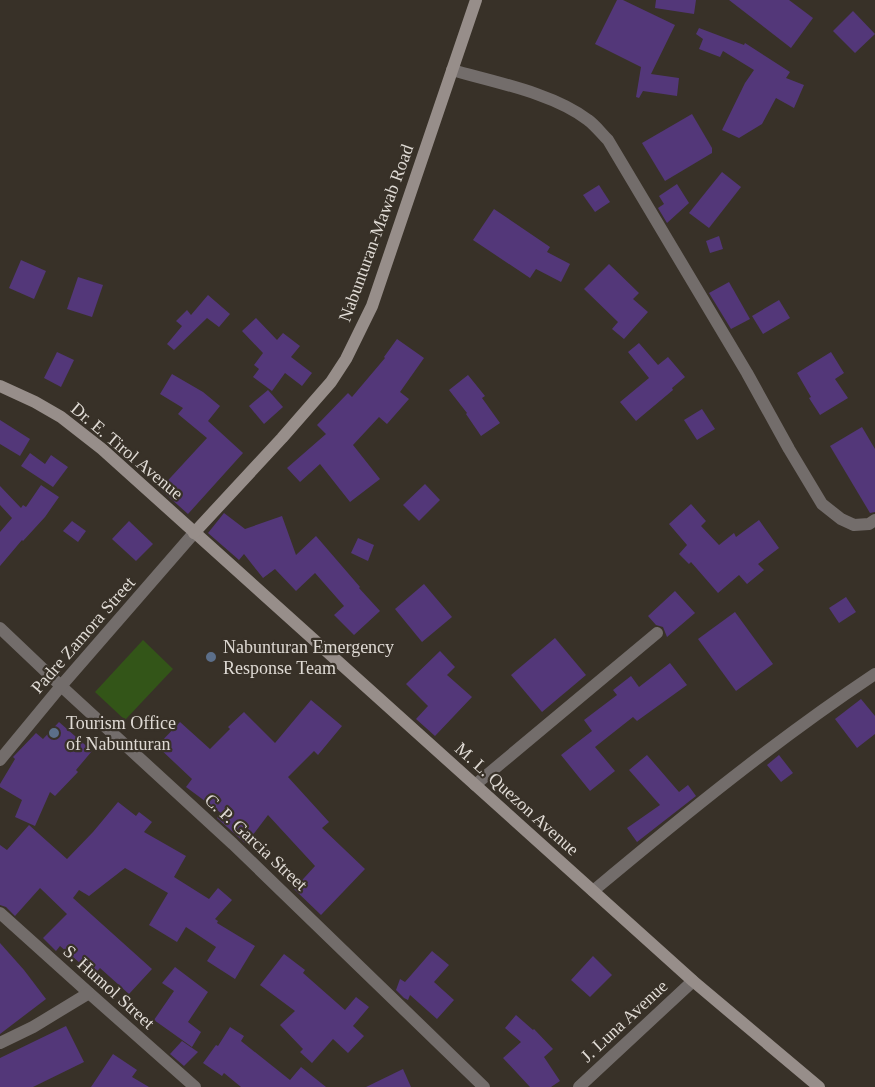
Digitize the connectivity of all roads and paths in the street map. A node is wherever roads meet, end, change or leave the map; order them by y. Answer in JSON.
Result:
{"nodes":[{"id":1,"x":476,"y":0,"type":"edge"},
{"id":2,"x":452,"y":70,"type":"junction"},
{"id":3,"x":0,"y":386,"type":"edge"},
{"id":4,"x":875,"y":520,"type":"edge"},
{"id":5,"x":194,"y":533,"type":"junction"},
{"id":6,"x":0,"y":628,"type":"edge"},
{"id":7,"x":657,"y":633,"type":"dead end"},
{"id":8,"x":875,"y":674,"type":"edge"},
{"id":9,"x":61,"y":686,"type":"junction"},
{"id":10,"x":0,"y":760,"type":"edge"},
{"id":11,"x":475,"y":785,"type":"junction"},
{"id":12,"x":593,"y":891,"type":"junction"},
{"id":13,"x":0,"y":913,"type":"edge"},
{"id":14,"x":693,"y":981,"type":"junction"},
{"id":15,"x":88,"y":993,"type":"junction"},
{"id":16,"x":0,"y":1043,"type":"edge"},
{"id":17,"x":195,"y":1087,"type":"edge"},
{"id":18,"x":484,"y":1087,"type":"edge"},
{"id":19,"x":579,"y":1087,"type":"edge"},
{"id":20,"x":819,"y":1087,"type":"edge"}],
"edges":[{"from":1,"to":2,"type":"main road","name":"Nabunturan-Mawab Road"},
{"from":2,"to":4,"type":"street"},
{"from":2,"to":5,"type":"main road","name":"Nabunturan-Mawab Road"},
{"from":3,"to":5,"type":"main road","name":"Dr. E. Tirol Avenue"},
{"from":5,"to":9,"type":"street","name":"Padre Zamora Street"},
{"from":5,"to":11,"type":"main road","name":"M. L. Quezon Avenue"},
{"from":6,"to":9,"type":"street","name":"C. P. Garcia Street"},
{"from":7,"to":11,"type":"street"},
{"from":8,"to":12,"type":"street"},
{"from":9,"to":10,"type":"street","name":"Padre Zamora Street"},
{"from":9,"to":18,"type":"street","name":"C. P. Garcia Street"},
{"from":11,"to":12,"type":"main road","name":"M. L. Quezon Avenue"},
{"from":12,"to":14,"type":"main road","name":"M. L. Quezon Avenue"},
{"from":13,"to":15,"type":"street","name":"S. Humol Street"},
{"from":14,"to":19,"type":"street","name":"J. Luna Avenue"},
{"from":14,"to":20,"type":"main road","name":"M. L. Quezon Avenue"},
{"from":15,"to":16,"type":"street"},
{"from":15,"to":17,"type":"street","name":"S. Humol Street"}]}
